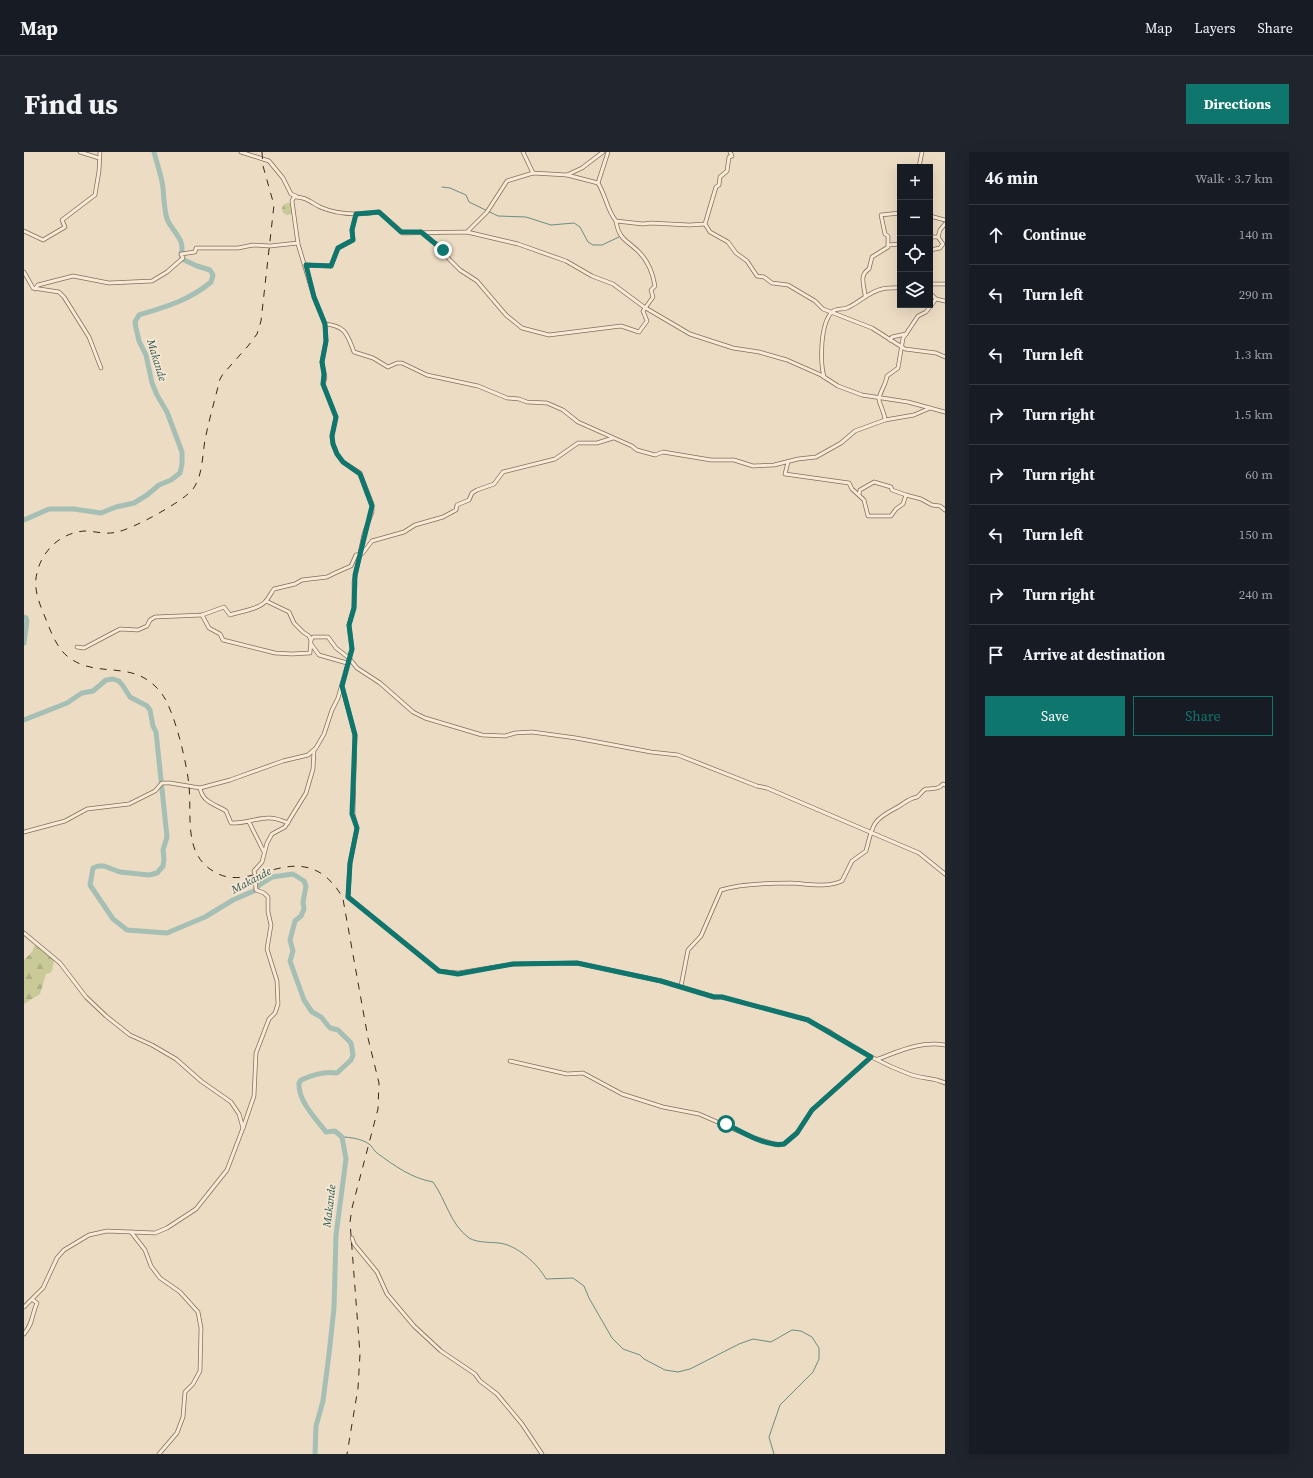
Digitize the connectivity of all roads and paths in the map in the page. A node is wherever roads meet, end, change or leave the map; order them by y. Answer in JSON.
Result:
{"nodes":[{"id":1,"x":80,"y":152,"type":"edge"},
{"id":2,"x":100,"y":152,"type":"edge"},
{"id":3,"x":241,"y":152,"type":"edge"},
{"id":4,"x":523,"y":152,"type":"edge"},
{"id":5,"x":604,"y":152,"type":"edge"},
{"id":6,"x":608,"y":152,"type":"edge"},
{"id":7,"x":730,"y":152,"type":"edge"},
{"id":8,"x":922,"y":152,"type":"edge"},
{"id":9,"x":99,"y":158,"type":"junction"},
{"id":10,"x":919,"y":164,"type":"edge"},
{"id":11,"x":533,"y":173,"type":"junction"},
{"id":12,"x":567,"y":174,"type":"junction"},
{"id":13,"x":598,"y":183,"type":"junction"},
{"id":14,"x":291,"y":194,"type":"junction"},
{"id":15,"x":296,"y":196,"type":"junction"},
{"id":16,"x":292,"y":201,"type":"junction"},
{"id":17,"x":897,"y":213,"type":"edge"},
{"id":18,"x":356,"y":214,"type":"junction"},
{"id":19,"x":933,"y":217,"type":"edge"},
{"id":20,"x":945,"y":220,"type":"edge"},
{"id":21,"x":616,"y":221,"type":"junction"},
{"id":22,"x":705,"y":224,"type":"junction"},
{"id":23,"x":945,"y":224,"type":"edge"},
{"id":24,"x":24,"y":231,"type":"edge"},
{"id":25,"x":421,"y":232,"type":"junction"},
{"id":26,"x":467,"y":232,"type":"junction"},
{"id":27,"x":933,"y":236,"type":"edge"},
{"id":28,"x":938,"y":237,"type":"junction"},
{"id":29,"x":298,"y":243,"type":"junction"},
{"id":30,"x":897,"y":244,"type":"edge"},
{"id":31,"x":888,"y":245,"type":"junction"},
{"id":32,"x":933,"y":249,"type":"edge"},
{"id":33,"x":306,"y":265,"type":"junction"},
{"id":34,"x":24,"y":272,"type":"edge"},
{"id":35,"x":933,"y":284,"type":"edge"},
{"id":36,"x":945,"y":284,"type":"edge"},
{"id":37,"x":897,"y":288,"type":"edge"},
{"id":38,"x":35,"y":289,"type":"junction"},
{"id":39,"x":865,"y":295,"type":"junction"},
{"id":40,"x":933,"y":296,"type":"edge"},
{"id":41,"x":936,"y":299,"type":"junction"},
{"id":42,"x":945,"y":301,"type":"edge"},
{"id":43,"x":644,"y":307,"type":"junction"},
{"id":44,"x":832,"y":312,"type":"junction"},
{"id":45,"x":325,"y":324,"type":"junction"},
{"id":46,"x":906,"y":334,"type":"junction"},
{"id":47,"x":890,"y":340,"type":"junction"},
{"id":48,"x":903,"y":348,"type":"junction"},
{"id":49,"x":945,"y":357,"type":"edge"},
{"id":50,"x":101,"y":368,"type":"dead end"},
{"id":51,"x":824,"y":377,"type":"junction"},
{"id":52,"x":879,"y":398,"type":"junction"},
{"id":53,"x":930,"y":408,"type":"junction"},
{"id":54,"x":945,"y":412,"type":"edge"},
{"id":55,"x":885,"y":420,"type":"junction"},
{"id":56,"x":613,"y":438,"type":"junction"},
{"id":57,"x":788,"y":462,"type":"junction"},
{"id":58,"x":859,"y":494,"type":"junction"},
{"id":59,"x":906,"y":495,"type":"junction"},
{"id":60,"x":945,"y":510,"type":"edge"},
{"id":61,"x":360,"y":554,"type":"junction"},
{"id":62,"x":266,"y":601,"type":"junction"},
{"id":63,"x":202,"y":615,"type":"junction"},
{"id":64,"x":311,"y":642,"type":"junction"},
{"id":65,"x":77,"y":647,"type":"dead end"},
{"id":66,"x":349,"y":658,"type":"junction"},
{"id":67,"x":347,"y":663,"type":"junction"},
{"id":68,"x":342,"y":686,"type":"junction"},
{"id":69,"x":314,"y":750,"type":"junction"},
{"id":70,"x":945,"y":785,"type":"edge"},
{"id":71,"x":200,"y":788,"type":"junction"},
{"id":72,"x":249,"y":822,"type":"junction"},
{"id":73,"x":288,"y":823,"type":"junction"},
{"id":74,"x":871,"y":830,"type":"junction"},
{"id":75,"x":24,"y":832,"type":"edge"},
{"id":76,"x":264,"y":852,"type":"junction"},
{"id":77,"x":945,"y":874,"type":"edge"},
{"id":78,"x":24,"y":933,"type":"edge"},
{"id":79,"x":681,"y":986,"type":"junction"},
{"id":80,"x":945,"y":1045,"type":"edge"},
{"id":81,"x":871,"y":1057,"type":"junction"},
{"id":82,"x":878,"y":1059,"type":"junction"},
{"id":83,"x":510,"y":1062,"type":"dead end"},
{"id":84,"x":945,"y":1083,"type":"edge"},
{"id":85,"x":243,"y":1128,"type":"junction"},
{"id":86,"x":131,"y":1232,"type":"junction"},
{"id":87,"x":352,"y":1238,"type":"dead end"},
{"id":88,"x":33,"y":1300,"type":"junction"},
{"id":89,"x":24,"y":1307,"type":"edge"},
{"id":90,"x":24,"y":1334,"type":"edge"},
{"id":91,"x":159,"y":1454,"type":"edge"},
{"id":92,"x":542,"y":1454,"type":"edge"}],
"edges":[{"from":1,"to":9,"type":"street"},
{"from":2,"to":9,"type":"street"},
{"from":3,"to":14,"type":"street"},
{"from":4,"to":11,"type":"street"},
{"from":5,"to":12,"type":"street"},
{"from":6,"to":13,"type":"street"},
{"from":7,"to":22,"type":"street"},
{"from":8,"to":10,"type":"street"},
{"from":9,"to":24,"type":"street"},
{"from":11,"to":12,"type":"street"},
{"from":11,"to":26,"type":"street"},
{"from":12,"to":13,"type":"street"},
{"from":13,"to":21,"type":"street"},
{"from":14,"to":15,"type":"street"},
{"from":14,"to":16,"type":"street"},
{"from":15,"to":16,"type":"street"},
{"from":15,"to":18,"type":"street"},
{"from":16,"to":29,"type":"street"},
{"from":17,"to":31,"type":"street"},
{"from":18,"to":25,"type":"street"},
{"from":18,"to":33,"type":"street"},
{"from":19,"to":20,"type":"street"},
{"from":21,"to":22,"type":"street"},
{"from":21,"to":43,"type":"street"},
{"from":22,"to":44,"type":"street"},
{"from":23,"to":28,"type":"street"},
{"from":25,"to":26,"type":"street"},
{"from":25,"to":43,"type":"street"},
{"from":26,"to":43,"type":"street"},
{"from":27,"to":28,"type":"street"},
{"from":28,"to":32,"type":"street"},
{"from":29,"to":33,"type":"street"},
{"from":29,"to":38,"type":"street"},
{"from":30,"to":31,"type":"street"},
{"from":31,"to":39,"type":"street"},
{"from":33,"to":45,"type":"street"},
{"from":34,"to":38,"type":"street"},
{"from":35,"to":36,"type":"street"},
{"from":37,"to":39,"type":"street"},
{"from":38,"to":50,"type":"street"},
{"from":39,"to":44,"type":"street"},
{"from":40,"to":41,"type":"street"},
{"from":41,"to":42,"type":"street"},
{"from":41,"to":46,"type":"street"},
{"from":43,"to":51,"type":"street"},
{"from":44,"to":47,"type":"street"},
{"from":44,"to":51,"type":"street"},
{"from":45,"to":56,"type":"street"},
{"from":45,"to":61,"type":"street"},
{"from":46,"to":47,"type":"street"},
{"from":46,"to":48,"type":"street"},
{"from":47,"to":48,"type":"street"},
{"from":48,"to":49,"type":"street"},
{"from":48,"to":52,"type":"street"},
{"from":51,"to":52,"type":"street"},
{"from":52,"to":53,"type":"street"},
{"from":52,"to":55,"type":"street"},
{"from":53,"to":54,"type":"street"},
{"from":53,"to":55,"type":"street"},
{"from":55,"to":57,"type":"street"},
{"from":56,"to":57,"type":"street"},
{"from":56,"to":61,"type":"street"},
{"from":57,"to":58,"type":"street"},
{"from":58,"to":59,"type":"street"},
{"from":58,"to":59,"type":"street"},
{"from":59,"to":60,"type":"street"},
{"from":61,"to":62,"type":"street"},
{"from":61,"to":66,"type":"street"},
{"from":62,"to":63,"type":"street"},
{"from":62,"to":64,"type":"street"},
{"from":63,"to":64,"type":"street"},
{"from":63,"to":65,"type":"street"},
{"from":64,"to":66,"type":"street"},
{"from":64,"to":67,"type":"street"},
{"from":66,"to":67,"type":"street"},
{"from":66,"to":74,"type":"street"},
{"from":67,"to":68,"type":"street"},
{"from":68,"to":69,"type":"street"},
{"from":68,"to":79,"type":"street"},
{"from":69,"to":71,"type":"street"},
{"from":69,"to":73,"type":"street"},
{"from":70,"to":74,"type":"street"},
{"from":71,"to":72,"type":"street"},
{"from":71,"to":75,"type":"street"},
{"from":72,"to":73,"type":"street"},
{"from":72,"to":76,"type":"street"},
{"from":73,"to":76,"type":"street"},
{"from":74,"to":77,"type":"street"},
{"from":74,"to":79,"type":"street"},
{"from":76,"to":85,"type":"street"},
{"from":78,"to":85,"type":"street"},
{"from":79,"to":81,"type":"street"},
{"from":80,"to":82,"type":"street"},
{"from":81,"to":82,"type":"street"},
{"from":81,"to":83,"type":"street"},
{"from":82,"to":84,"type":"street"},
{"from":85,"to":86,"type":"street"},
{"from":86,"to":88,"type":"street"},
{"from":86,"to":91,"type":"street"},
{"from":87,"to":92,"type":"street"},
{"from":88,"to":89,"type":"street"},
{"from":88,"to":90,"type":"street"}]}
